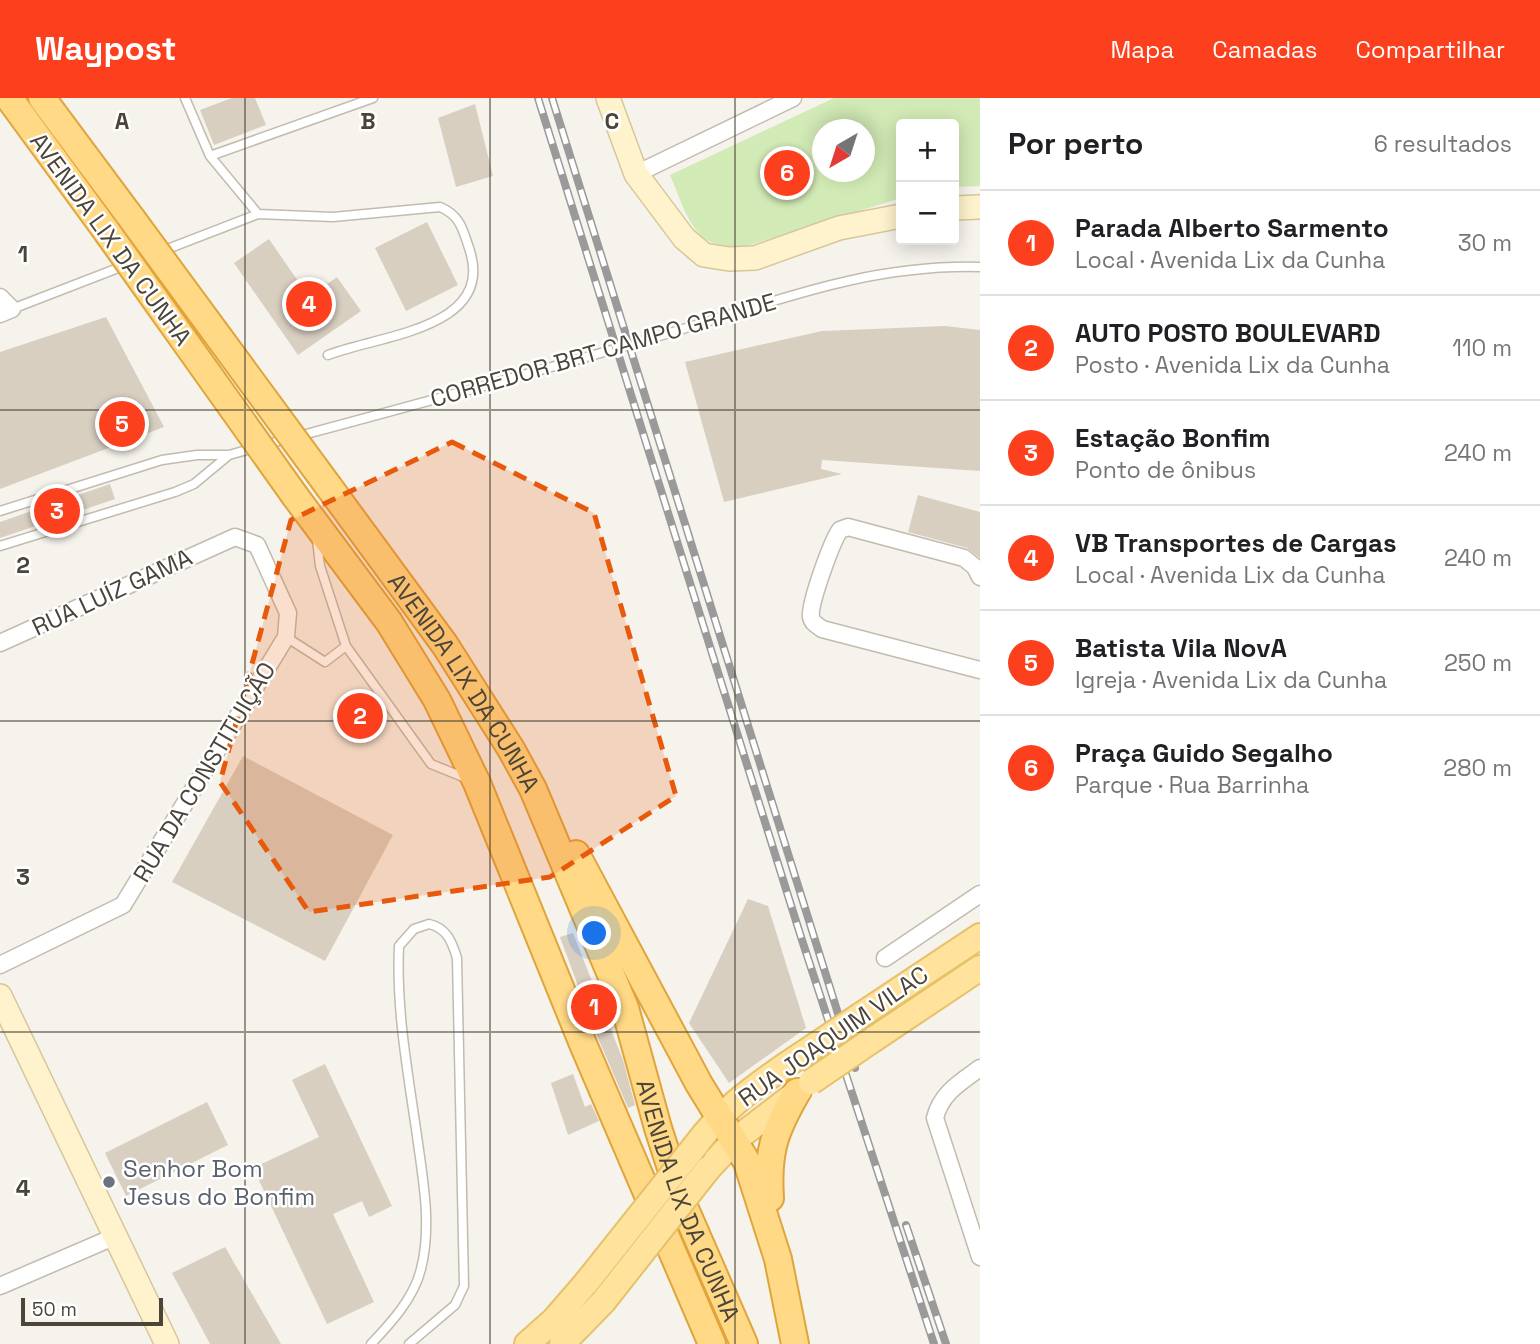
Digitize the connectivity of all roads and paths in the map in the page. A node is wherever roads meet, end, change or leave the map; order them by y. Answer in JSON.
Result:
{"nodes":[{"id":1,"x":9,"y":98,"type":"edge"},
{"id":2,"x":44,"y":98,"type":"edge"},
{"id":3,"x":185,"y":98,"type":"edge"},
{"id":4,"x":373,"y":98,"type":"edge"},
{"id":5,"x":608,"y":98,"type":"edge"},
{"id":6,"x":793,"y":98,"type":"edge"},
{"id":7,"x":210,"y":156,"type":"junction"},
{"id":8,"x":636,"y":174,"type":"junction"},
{"id":9,"x":980,"y":207,"type":"edge"},
{"id":10,"x":959,"y":208,"type":"edge"},
{"id":11,"x":258,"y":214,"type":"junction"},
{"id":12,"x":896,"y":217,"type":"edge"},
{"id":13,"x":980,"y":267,"type":"edge"},
{"id":14,"x":0,"y":297,"type":"edge"},
{"id":15,"x":6,"y":312,"type":"edge"},
{"id":16,"x":328,"y":355,"type":"dead end"},
{"id":17,"x":229,"y":455,"type":"junction"},
{"id":18,"x":0,"y":511,"type":"edge"},
{"id":19,"x":315,"y":524,"type":"junction"},
{"id":20,"x":224,"y":540,"type":"joint"},
{"id":21,"x":0,"y":546,"type":"edge"},
{"id":22,"x":980,"y":577,"type":"edge"},
{"id":23,"x":286,"y":637,"type":"junction"},
{"id":24,"x":0,"y":643,"type":"edge"},
{"id":25,"x":346,"y":646,"type":"junction"},
{"id":26,"x":980,"y":670,"type":"edge"},
{"id":27,"x":477,"y":783,"type":"junction"},
{"id":28,"x":533,"y":789,"type":"junction"},
{"id":29,"x":980,"y":894,"type":"edge"},
{"id":30,"x":980,"y":936,"type":"edge"},
{"id":31,"x":885,"y":958,"type":"dead end"},
{"id":32,"x":0,"y":965,"type":"edge"},
{"id":33,"x":980,"y":968,"type":"edge"},
{"id":34,"x":0,"y":996,"type":"edge"},
{"id":35,"x":980,"y":1068,"type":"edge"},
{"id":36,"x":804,"y":1087,"type":"junction"},
{"id":37,"x":720,"y":1116,"type":"junction"},
{"id":38,"x":734,"y":1140,"type":"junction"},
{"id":39,"x":116,"y":1236,"type":"junction"},
{"id":40,"x":980,"y":1257,"type":"edge"},
{"id":41,"x":778,"y":1259,"type":"junction"},
{"id":42,"x":0,"y":1286,"type":"edge"},
{"id":43,"x":167,"y":1344,"type":"edge"},
{"id":44,"x":371,"y":1344,"type":"edge"},
{"id":45,"x":409,"y":1344,"type":"edge"},
{"id":46,"x":527,"y":1344,"type":"edge"},
{"id":47,"x":562,"y":1344,"type":"edge"},
{"id":48,"x":712,"y":1344,"type":"edge"},
{"id":49,"x":744,"y":1344,"type":"edge"},
{"id":50,"x":795,"y":1344,"type":"edge"}],
"edges":[{"from":1,"to":19,"type":"highway","name":"AVENIDA LIX DA CUNHA","bridge":true},
{"from":2,"to":28,"type":"highway","name":"AVENIDA LIX DA CUNHA","bridge":true},
{"from":3,"to":7,"type":"lane"},
{"from":4,"to":7,"type":"lane"},
{"from":5,"to":8,"type":"main road"},
{"from":6,"to":8,"type":"street"},
{"from":7,"to":11,"type":"lane"},
{"from":8,"to":12,"type":"main road"},
{"from":9,"to":10,"type":"main road"},
{"from":11,"to":15,"type":"lane"},
{"from":11,"to":16,"type":"lane"},
{"from":13,"to":17,"type":"lane","name":"CORREDOR BRT CAMPO GRANDE"},
{"from":14,"to":15,"type":"street"},
{"from":17,"to":18,"type":"lane","name":"CORREDOR BRT CAMPO GRANDE"},
{"from":17,"to":21,"type":"lane","name":"CORREDOR BRT CAMPO GRANDE"},
{"from":19,"to":25,"type":"lane"},
{"from":19,"to":27,"type":"highway","name":"AVENIDA LIX DA CUNHA"},
{"from":20,"to":23,"type":"street","name":"RUA DA CONSTITUIÇÃO"},
{"from":20,"to":24,"type":"street","name":"RUA LUÍZ GAMA"},
{"from":22,"to":26,"type":"street"},
{"from":23,"to":25,"type":"lane"},
{"from":23,"to":32,"type":"street","name":"RUA DA CONSTITUIÇÃO"},
{"from":25,"to":27,"type":"lane"},
{"from":27,"to":48,"type":"highway","name":"AVENIDA LIX DA CUNHA"},
{"from":28,"to":37,"type":"highway"},
{"from":28,"to":49,"type":"highway","name":"AVENIDA LIX DA CUNHA"},
{"from":29,"to":31,"type":"street"},
{"from":30,"to":37,"type":"main road","name":"RUA JOAQUIM VILAC","bridge":true},
{"from":33,"to":36,"type":"main road","name":"RUA JOAQUIM VILAC","bridge":true},
{"from":34,"to":39,"type":"main road"},
{"from":35,"to":40,"type":"street"},
{"from":36,"to":38,"type":"main road","name":"RUA JOAQUIM VILAC"},
{"from":36,"to":41,"type":"highway"},
{"from":37,"to":38,"type":"highway"},
{"from":37,"to":46,"type":"main road","name":"RUA JOAQUIM VILAC","bridge":true},
{"from":38,"to":41,"type":"highway"},
{"from":38,"to":47,"type":"main road","name":"RUA JOAQUIM VILAC","bridge":true},
{"from":39,"to":42,"type":"street"},
{"from":39,"to":43,"type":"main road"},
{"from":41,"to":50,"type":"highway"},
{"from":44,"to":45,"type":"lane"}]}
